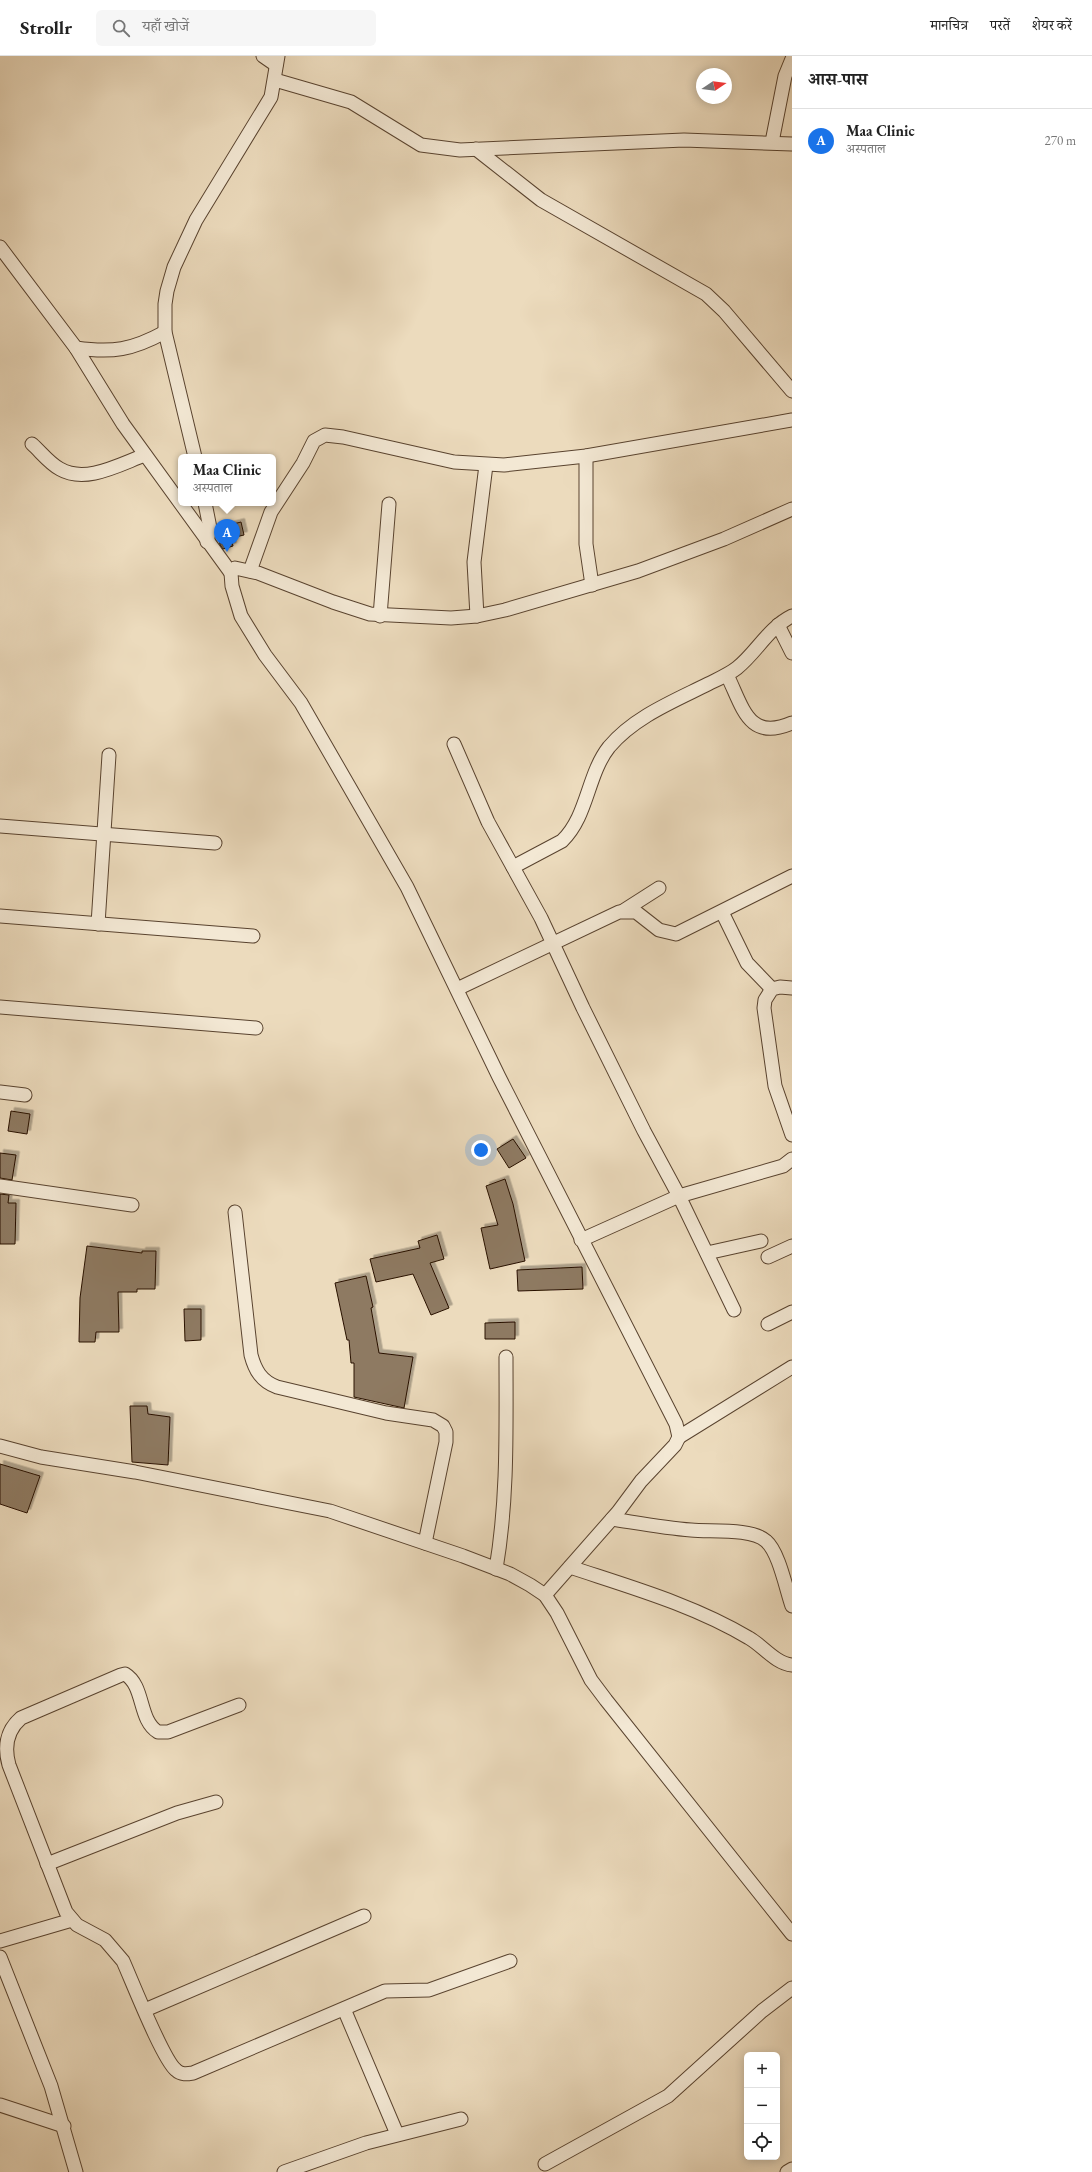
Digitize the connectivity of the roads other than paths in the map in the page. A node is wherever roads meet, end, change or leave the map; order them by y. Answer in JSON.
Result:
{"nodes":[{"id":1,"x":263,"y":56,"type":"edge"},
{"id":2,"x":792,"y":59,"type":"edge"},
{"id":3,"x":277,"y":61,"type":"edge"},
{"id":4,"x":275,"y":80,"type":"junction"},
{"id":5,"x":772,"y":142,"type":"junction"},
{"id":6,"x":792,"y":144,"type":"edge"},
{"id":7,"x":476,"y":149,"type":"junction"},
{"id":8,"x":0,"y":247,"type":"edge"},
{"id":9,"x":166,"y":332,"type":"junction"},
{"id":10,"x":76,"y":348,"type":"junction"},
{"id":11,"x":792,"y":391,"type":"edge"},
{"id":12,"x":792,"y":420,"type":"edge"},
{"id":13,"x":32,"y":444,"type":"dead end"},
{"id":14,"x":194,"y":454,"type":"edge"},
{"id":15,"x":145,"y":455,"type":"junction"},
{"id":16,"x":586,"y":456,"type":"junction"},
{"id":17,"x":486,"y":465,"type":"junction"},
{"id":18,"x":178,"y":501,"type":"edge"},
{"id":19,"x":276,"y":504,"type":"edge"},
{"id":20,"x":389,"y":504,"type":"dead end"},
{"id":21,"x":181,"y":506,"type":"edge"},
{"id":22,"x":206,"y":506,"type":"edge"},
{"id":23,"x":275,"y":506,"type":"edge"},
{"id":24,"x":792,"y":509,"type":"edge"},
{"id":25,"x":207,"y":542,"type":"junction"},
{"id":26,"x":250,"y":571,"type":"junction"},
{"id":27,"x":231,"y":573,"type":"junction"},
{"id":28,"x":592,"y":585,"type":"junction"},
{"id":29,"x":380,"y":616,"type":"junction"},
{"id":30,"x":477,"y":616,"type":"junction"},
{"id":31,"x":792,"y":616,"type":"edge"},
{"id":32,"x":778,"y":625,"type":"junction"},
{"id":33,"x":792,"y":652,"type":"edge"},
{"id":34,"x":726,"y":675,"type":"junction"},
{"id":35,"x":792,"y":723,"type":"edge"},
{"id":36,"x":454,"y":744,"type":"dead end"},
{"id":37,"x":109,"y":755,"type":"dead end"},
{"id":38,"x":0,"y":826,"type":"edge"},
{"id":39,"x":104,"y":834,"type":"junction"},
{"id":40,"x":215,"y":843,"type":"dead end"},
{"id":41,"x":513,"y":867,"type":"junction"},
{"id":42,"x":792,"y":876,"type":"edge"},
{"id":43,"x":660,"y":888,"type":"dead end"},
{"id":44,"x":623,"y":911,"type":"junction"},
{"id":45,"x":722,"y":912,"type":"junction"},
{"id":46,"x":0,"y":916,"type":"edge"},
{"id":47,"x":98,"y":924,"type":"junction"},
{"id":48,"x":254,"y":936,"type":"dead end"},
{"id":49,"x":553,"y":943,"type":"junction"},
{"id":50,"x":792,"y":988,"type":"edge"},
{"id":51,"x":457,"y":989,"type":"junction"},
{"id":52,"x":772,"y":990,"type":"junction"},
{"id":53,"x":0,"y":1007,"type":"edge"},
{"id":54,"x":256,"y":1028,"type":"dead end"},
{"id":55,"x":0,"y":1092,"type":"edge"},
{"id":56,"x":25,"y":1096,"type":"dead end"},
{"id":57,"x":787,"y":1102,"type":"edge"},
{"id":58,"x":792,"y":1135,"type":"edge"},
{"id":59,"x":792,"y":1159,"type":"edge"},
{"id":60,"x":0,"y":1186,"type":"edge"},
{"id":61,"x":679,"y":1196,"type":"junction"},
{"id":62,"x":132,"y":1205,"type":"dead end"},
{"id":63,"x":235,"y":1212,"type":"dead end"},
{"id":64,"x":581,"y":1240,"type":"junction"},
{"id":65,"x":760,"y":1241,"type":"dead end"},
{"id":66,"x":792,"y":1246,"type":"edge"},
{"id":67,"x":707,"y":1253,"type":"junction"},
{"id":68,"x":768,"y":1257,"type":"dead end"},
{"id":69,"x":734,"y":1310,"type":"dead end"},
{"id":70,"x":792,"y":1312,"type":"edge"},
{"id":71,"x":768,"y":1324,"type":"dead end"},
{"id":72,"x":506,"y":1357,"type":"dead end"},
{"id":73,"x":792,"y":1367,"type":"edge"},
{"id":74,"x":679,"y":1437,"type":"junction"},
{"id":75,"x":0,"y":1446,"type":"edge"},
{"id":76,"x":612,"y":1519,"type":"junction"},
{"id":77,"x":425,"y":1543,"type":"junction"},
{"id":78,"x":570,"y":1568,"type":"junction"},
{"id":79,"x":496,"y":1569,"type":"junction"},
{"id":80,"x":545,"y":1595,"type":"junction"},
{"id":81,"x":792,"y":1606,"type":"edge"},
{"id":82,"x":792,"y":1665,"type":"edge"},
{"id":83,"x":239,"y":1705,"type":"dead end"},
{"id":84,"x":216,"y":1802,"type":"dead end"},
{"id":85,"x":47,"y":1864,"type":"junction"},
{"id":86,"x":364,"y":1916,"type":"dead end"},
{"id":87,"x":72,"y":1920,"type":"junction"},
{"id":88,"x":792,"y":1934,"type":"edge"},
{"id":89,"x":0,"y":1941,"type":"edge"},
{"id":90,"x":0,"y":1957,"type":"edge"},
{"id":91,"x":510,"y":1961,"type":"dead end"},
{"id":92,"x":792,"y":1988,"type":"edge"},
{"id":93,"x":344,"y":2009,"type":"junction"},
{"id":94,"x":145,"y":2010,"type":"junction"},
{"id":95,"x":0,"y":2105,"type":"edge"},
{"id":96,"x":461,"y":2119,"type":"dead end"},
{"id":97,"x":64,"y":2126,"type":"junction"},
{"id":98,"x":397,"y":2134,"type":"junction"},
{"id":99,"x":545,"y":2164,"type":"dead end"},
{"id":100,"x":792,"y":2169,"type":"edge"},
{"id":101,"x":76,"y":2172,"type":"edge"},
{"id":102,"x":284,"y":2172,"type":"edge"},
{"id":103,"x":787,"y":2172,"type":"edge"}],
"edges":[{"from":1,"to":3,"type":"street"},
{"from":2,"to":5,"type":"street"},
{"from":3,"to":4,"type":"street"},
{"from":4,"to":7,"type":"street"},
{"from":4,"to":9,"type":"street"},
{"from":5,"to":6,"type":"street"},
{"from":5,"to":7,"type":"street"},
{"from":7,"to":11,"type":"street"},
{"from":8,"to":10,"type":"street"},
{"from":9,"to":10,"type":"street"},
{"from":9,"to":14,"type":"street"},
{"from":10,"to":15,"type":"street"},
{"from":12,"to":16,"type":"street"},
{"from":13,"to":15,"type":"street"},
{"from":15,"to":18,"type":"street"},
{"from":16,"to":17,"type":"street"},
{"from":16,"to":28,"type":"street"},
{"from":17,"to":19,"type":"street"},
{"from":17,"to":30,"type":"street"},
{"from":20,"to":29,"type":"street"},
{"from":21,"to":25,"type":"street"},
{"from":22,"to":25,"type":"street"},
{"from":23,"to":26,"type":"street"},
{"from":24,"to":28,"type":"street"},
{"from":25,"to":27,"type":"street"},
{"from":26,"to":27,"type":"street"},
{"from":26,"to":29,"type":"street"},
{"from":27,"to":51,"type":"street"},
{"from":28,"to":30,"type":"street"},
{"from":29,"to":30,"type":"street"},
{"from":31,"to":32,"type":"street"},
{"from":32,"to":33,"type":"street"},
{"from":32,"to":34,"type":"street"},
{"from":34,"to":35,"type":"street"},
{"from":34,"to":41,"type":"street"},
{"from":36,"to":41,"type":"street"},
{"from":37,"to":39,"type":"street"},
{"from":38,"to":39,"type":"street"},
{"from":39,"to":40,"type":"street"},
{"from":39,"to":47,"type":"street"},
{"from":41,"to":49,"type":"street"},
{"from":42,"to":45,"type":"street"},
{"from":43,"to":44,"type":"street"},
{"from":44,"to":45,"type":"street"},
{"from":44,"to":49,"type":"street"},
{"from":45,"to":52,"type":"street"},
{"from":46,"to":47,"type":"street"},
{"from":47,"to":48,"type":"street"},
{"from":49,"to":51,"type":"street"},
{"from":49,"to":61,"type":"street"},
{"from":50,"to":52,"type":"street"},
{"from":51,"to":64,"type":"street"},
{"from":52,"to":57,"type":"street"},
{"from":53,"to":54,"type":"street"},
{"from":55,"to":56,"type":"street"},
{"from":57,"to":58,"type":"street"},
{"from":59,"to":61,"type":"street"},
{"from":60,"to":62,"type":"street"},
{"from":61,"to":64,"type":"street"},
{"from":61,"to":67,"type":"street"},
{"from":63,"to":77,"type":"street"},
{"from":64,"to":74,"type":"street"},
{"from":65,"to":67,"type":"street"},
{"from":66,"to":68,"type":"street"},
{"from":67,"to":69,"type":"street"},
{"from":70,"to":71,"type":"street"},
{"from":72,"to":79,"type":"street"},
{"from":73,"to":74,"type":"street"},
{"from":74,"to":76,"type":"street"},
{"from":75,"to":77,"type":"street"},
{"from":76,"to":78,"type":"street"},
{"from":76,"to":81,"type":"street"},
{"from":77,"to":79,"type":"street"},
{"from":78,"to":80,"type":"street"},
{"from":78,"to":82,"type":"street"},
{"from":79,"to":80,"type":"street"},
{"from":80,"to":88,"type":"street"},
{"from":83,"to":85,"type":"street"},
{"from":84,"to":85,"type":"street"},
{"from":85,"to":87,"type":"street"},
{"from":86,"to":94,"type":"street"},
{"from":87,"to":89,"type":"street"},
{"from":87,"to":94,"type":"street"},
{"from":90,"to":97,"type":"street"},
{"from":91,"to":93,"type":"street"},
{"from":92,"to":99,"type":"street"},
{"from":93,"to":94,"type":"street"},
{"from":93,"to":98,"type":"street"},
{"from":95,"to":97,"type":"street"},
{"from":96,"to":98,"type":"street"},
{"from":97,"to":101,"type":"street"},
{"from":98,"to":102,"type":"street"},
{"from":100,"to":103,"type":"street"}]}
